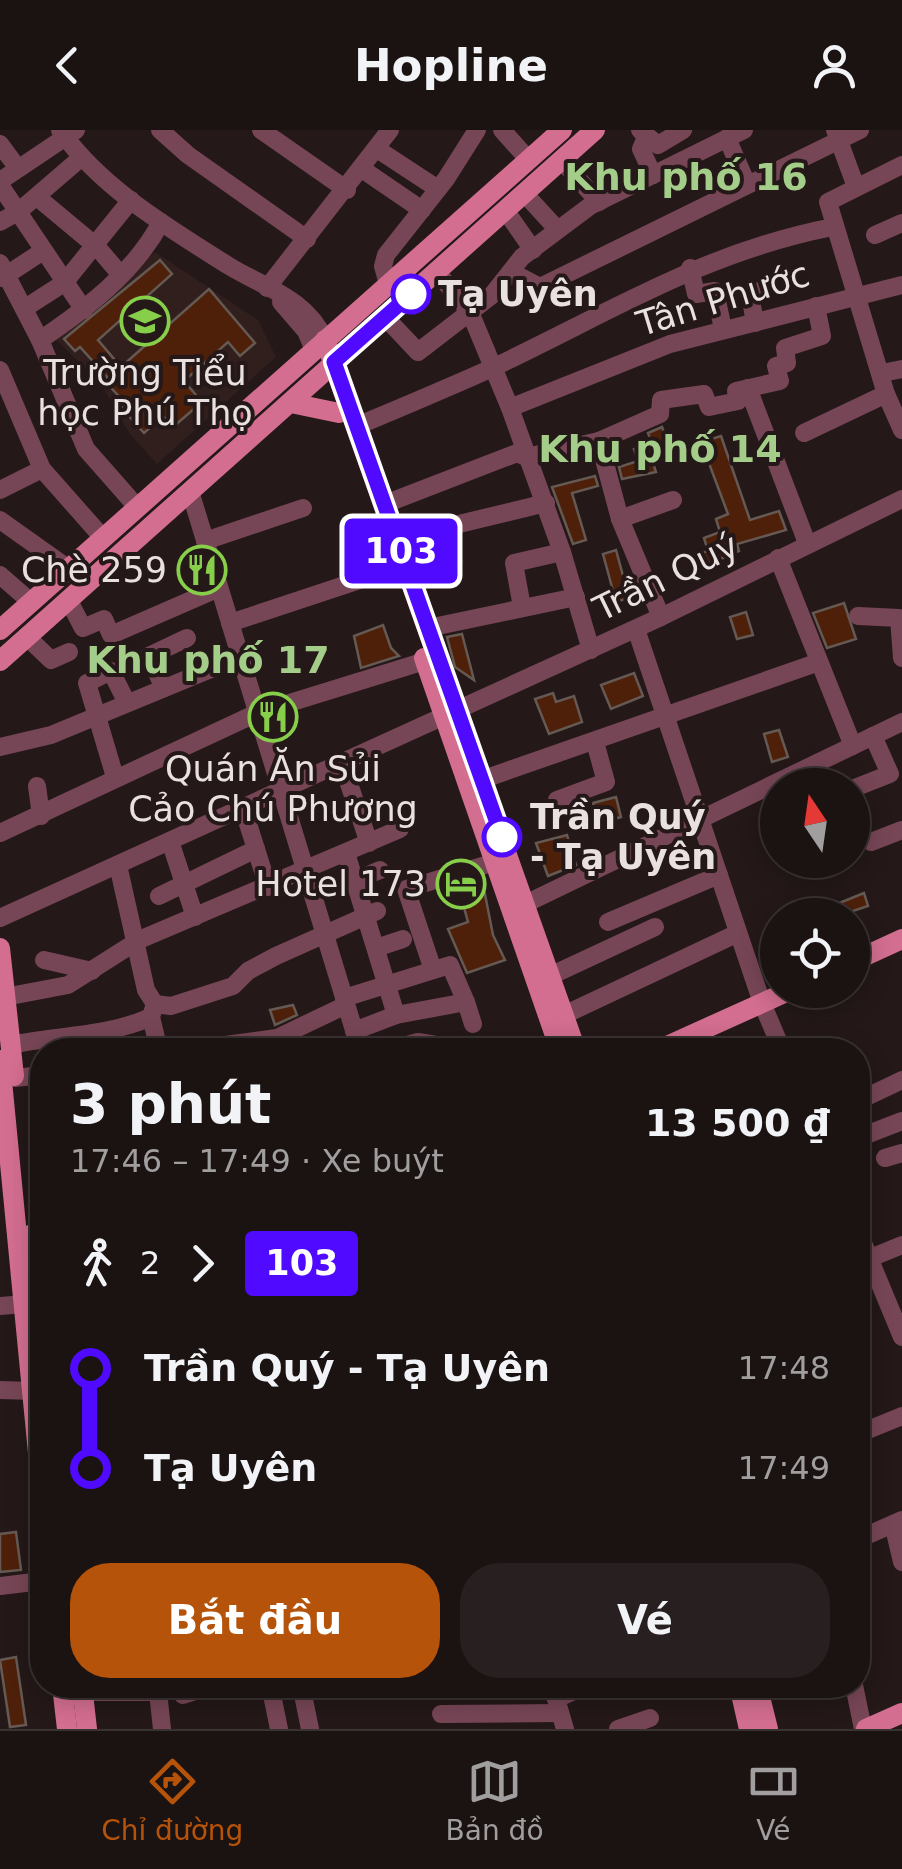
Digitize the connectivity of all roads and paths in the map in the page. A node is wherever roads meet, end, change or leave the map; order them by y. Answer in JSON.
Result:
{"nodes":[{"id":1,"x":160,"y":130,"type":"edge"},
{"id":2,"x":261,"y":130,"type":"edge"},
{"id":3,"x":389,"y":130,"type":"edge"},
{"id":4,"x":477,"y":130,"type":"edge"},
{"id":5,"x":502,"y":130,"type":"edge"},
{"id":6,"x":562,"y":130,"type":"edge"},
{"id":7,"x":595,"y":130,"type":"edge"},
{"id":8,"x":683,"y":130,"type":"edge"},
{"id":9,"x":744,"y":130,"type":"edge"},
{"id":10,"x":860,"y":130,"type":"edge"},
{"id":11,"x":67,"y":133,"type":"edge"},
{"id":12,"x":643,"y":134,"type":"edge"},
{"id":13,"x":837,"y":135,"type":"edge"},
{"id":14,"x":726,"y":138,"type":"junction"},
{"id":15,"x":704,"y":139,"type":"edge"},
{"id":16,"x":0,"y":144,"type":"edge"},
{"id":17,"x":376,"y":149,"type":"junction"},
{"id":18,"x":82,"y":156,"type":"junction"},
{"id":19,"x":528,"y":159,"type":"junction"},
{"id":20,"x":561,"y":160,"type":"junction"},
{"id":21,"x":902,"y":164,"type":"edge"},
{"id":22,"x":16,"y":168,"type":"junction"},
{"id":23,"x":362,"y":169,"type":"junction"},
{"id":24,"x":653,"y":175,"type":"junction"},
{"id":25,"x":0,"y":184,"type":"edge"},
{"id":26,"x":747,"y":184,"type":"junction"},
{"id":27,"x":856,"y":187,"type":"junction"},
{"id":28,"x":438,"y":189,"type":"junction"},
{"id":29,"x":348,"y":190,"type":"junction"},
{"id":30,"x":524,"y":193,"type":"junction"},
{"id":31,"x":38,"y":197,"type":"junction"},
{"id":32,"x":131,"y":200,"type":"junction"},
{"id":33,"x":599,"y":202,"type":"junction"},
{"id":34,"x":422,"y":210,"type":"junction"},
{"id":35,"x":505,"y":210,"type":"junction"},
{"id":36,"x":18,"y":212,"type":"junction"},
{"id":37,"x":0,"y":222,"type":"edge"},
{"id":38,"x":161,"y":222,"type":"junction"},
{"id":39,"x":902,"y":222,"type":"edge"},
{"id":40,"x":833,"y":227,"type":"junction"},
{"id":41,"x":558,"y":229,"type":"junction"},
{"id":42,"x":875,"y":236,"type":"dead end"},
{"id":43,"x":307,"y":239,"type":"junction"},
{"id":44,"x":97,"y":247,"type":"junction"},
{"id":45,"x":533,"y":250,"type":"junction"},
{"id":46,"x":43,"y":251,"type":"junction"},
{"id":47,"x":690,"y":268,"type":"junction"},
{"id":48,"x":3,"y":272,"type":"edge"},
{"id":49,"x":436,"y":272,"type":"junction"},
{"id":50,"x":511,"y":272,"type":"junction"},
{"id":51,"x":120,"y":274,"type":"junction"},
{"id":52,"x":64,"y":283,"type":"junction"},
{"id":53,"x":388,"y":284,"type":"junction"},
{"id":54,"x":902,"y":284,"type":"edge"},
{"id":55,"x":267,"y":288,"type":"junction"},
{"id":56,"x":766,"y":289,"type":"dead end"},
{"id":57,"x":859,"y":295,"type":"junction"},
{"id":58,"x":816,"y":306,"type":"junction"},
{"id":59,"x":25,"y":308,"type":"junction"},
{"id":60,"x":84,"y":310,"type":"junction"},
{"id":61,"x":470,"y":312,"type":"junction"},
{"id":62,"x":385,"y":317,"type":"junction"},
{"id":63,"x":755,"y":323,"type":"junction"},
{"id":64,"x":723,"y":330,"type":"junction"},
{"id":65,"x":40,"y":340,"type":"junction"},
{"id":66,"x":320,"y":345,"type":"junction"},
{"id":67,"x":492,"y":368,"type":"junction"},
{"id":68,"x":902,"y":369,"type":"edge"},
{"id":69,"x":0,"y":370,"type":"edge"},
{"id":70,"x":882,"y":373,"type":"junction"},
{"id":71,"x":330,"y":374,"type":"junction"},
{"id":72,"x":748,"y":388,"type":"junction"},
{"id":73,"x":886,"y":394,"type":"junction"},
{"id":74,"x":291,"y":403,"type":"junction"},
{"id":75,"x":510,"y":408,"type":"junction"},
{"id":76,"x":339,"y":413,"type":"junction"},
{"id":77,"x":358,"y":426,"type":"junction"},
{"id":78,"x":902,"y":430,"type":"edge"},
{"id":79,"x":804,"y":434,"type":"dead end"},
{"id":80,"x":599,"y":441,"type":"junction"},
{"id":81,"x":526,"y":456,"type":"junction"},
{"id":82,"x":42,"y":469,"type":"junction"},
{"id":83,"x":175,"y":474,"type":"junction"},
{"id":84,"x":0,"y":490,"type":"edge"},
{"id":85,"x":190,"y":491,"type":"junction"},
{"id":86,"x":902,"y":499,"type":"edge"},
{"id":87,"x":673,"y":500,"type":"dead end"},
{"id":88,"x":546,"y":503,"type":"junction"},
{"id":89,"x":385,"y":504,"type":"junction"},
{"id":90,"x":137,"y":507,"type":"junction"},
{"id":91,"x":303,"y":508,"type":"dead end"},
{"id":92,"x":620,"y":519,"type":"junction"},
{"id":93,"x":0,"y":520,"type":"edge"},
{"id":94,"x":103,"y":538,"type":"junction"},
{"id":95,"x":397,"y":539,"type":"junction"},
{"id":96,"x":205,"y":541,"type":"junction"},
{"id":97,"x":807,"y":544,"type":"junction"},
{"id":98,"x":562,"y":552,"type":"junction"},
{"id":99,"x":778,"y":558,"type":"junction"},
{"id":100,"x":69,"y":569,"type":"junction"},
{"id":101,"x":393,"y":569,"type":"junction"},
{"id":102,"x":0,"y":575,"type":"edge"},
{"id":103,"x":219,"y":588,"type":"junction"},
{"id":104,"x":576,"y":597,"type":"junction"},
{"id":105,"x":68,"y":600,"type":"junction"},
{"id":106,"x":31,"y":602,"type":"junction"},
{"id":107,"x":522,"y":607,"type":"junction"},
{"id":108,"x":858,"y":616,"type":"dead end"},
{"id":109,"x":661,"y":617,"type":"junction"},
{"id":110,"x":230,"y":623,"type":"junction"},
{"id":111,"x":428,"y":628,"type":"junction"},
{"id":112,"x":636,"y":629,"type":"junction"},
{"id":113,"x":0,"y":630,"type":"edge"},
{"id":114,"x":27,"y":637,"type":"junction"},
{"id":115,"x":188,"y":638,"type":"dead end"},
{"id":116,"x":591,"y":650,"type":"junction"},
{"id":117,"x":69,"y":652,"type":"dead end"},
{"id":118,"x":240,"y":657,"type":"junction"},
{"id":119,"x":897,"y":660,"type":"edge"},
{"id":120,"x":0,"y":661,"type":"edge"},
{"id":121,"x":425,"y":661,"type":"junction"},
{"id":122,"x":819,"y":662,"type":"junction"},
{"id":123,"x":164,"y":688,"type":"junction"},
{"id":124,"x":127,"y":704,"type":"junction"},
{"id":125,"x":258,"y":713,"type":"junction"},
{"id":126,"x":450,"y":713,"type":"junction"},
{"id":127,"x":95,"y":717,"type":"junction"},
{"id":128,"x":666,"y":718,"type":"junction"},
{"id":129,"x":902,"y":722,"type":"edge"},
{"id":130,"x":873,"y":736,"type":"junction"},
{"id":131,"x":595,"y":742,"type":"junction"},
{"id":132,"x":852,"y":746,"type":"junction"},
{"id":133,"x":0,"y":747,"type":"edge"},
{"id":134,"x":342,"y":763,"type":"junction"},
{"id":135,"x":116,"y":777,"type":"junction"},
{"id":136,"x":482,"y":780,"type":"junction"},
{"id":137,"x":870,"y":782,"type":"edge"},
{"id":138,"x":36,"y":786,"type":"dead end"},
{"id":139,"x":281,"y":790,"type":"junction"},
{"id":140,"x":557,"y":800,"type":"dead end"},
{"id":141,"x":244,"y":808,"type":"junction"},
{"id":142,"x":41,"y":816,"type":"junction"},
{"id":143,"x":700,"y":820,"type":"junction"},
{"id":144,"x":400,"y":829,"type":"dead end"},
{"id":145,"x":902,"y":830,"type":"edge"},
{"id":146,"x":0,"y":834,"type":"edge"},
{"id":147,"x":170,"y":842,"type":"junction"},
{"id":148,"x":871,"y":842,"type":"dead end"},
{"id":149,"x":368,"y":843,"type":"junction"},
{"id":150,"x":256,"y":849,"type":"junction"},
{"id":151,"x":346,"y":853,"type":"junction"},
{"id":152,"x":495,"y":862,"type":"junction"},
{"id":153,"x":118,"y":865,"type":"junction"},
{"id":154,"x":220,"y":868,"type":"junction"},
{"id":155,"x":380,"y":870,"type":"dead end"},
{"id":156,"x":306,"y":872,"type":"junction"},
{"id":157,"x":718,"y":875,"type":"junction"},
{"id":158,"x":354,"y":881,"type":"junction"},
{"id":159,"x":184,"y":886,"type":"junction"},
{"id":160,"x":268,"y":887,"type":"junction"},
{"id":161,"x":159,"y":896,"type":"dead end"},
{"id":162,"x":232,"y":902,"type":"junction"},
{"id":163,"x":518,"y":908,"type":"junction"},
{"id":164,"x":372,"y":915,"type":"junction"},
{"id":165,"x":194,"y":917,"type":"junction"},
{"id":166,"x":0,"y":918,"type":"edge"},
{"id":167,"x":608,"y":922,"type":"dead end"},
{"id":168,"x":655,"y":927,"type":"dead end"},
{"id":169,"x":738,"y":932,"type":"junction"},
{"id":170,"x":325,"y":936,"type":"junction"},
{"id":171,"x":403,"y":939,"type":"dead end"},
{"id":172,"x":139,"y":940,"type":"junction"},
{"id":173,"x":902,"y":940,"type":"edge"},
{"id":174,"x":0,"y":948,"type":"edge"},
{"id":175,"x":376,"y":948,"type":"junction"},
{"id":176,"x":870,"y":954,"type":"edge"},
{"id":177,"x":44,"y":960,"type":"dead end"},
{"id":178,"x":433,"y":970,"type":"junction"},
{"id":179,"x":92,"y":971,"type":"junction"},
{"id":180,"x":550,"y":976,"type":"junction"},
{"id":181,"x":386,"y":983,"type":"junction"},
{"id":182,"x":2,"y":991,"type":"edge"},
{"id":183,"x":760,"y":997,"type":"edge"},
{"id":184,"x":345,"y":1001,"type":"junction"},
{"id":185,"x":466,"y":1002,"type":"junction"},
{"id":186,"x":760,"y":1004,"type":"edge"},
{"id":187,"x":764,"y":1008,"type":"edge"},
{"id":188,"x":153,"y":1010,"type":"junction"},
{"id":189,"x":396,"y":1015,"type":"junction"},
{"id":190,"x":564,"y":1015,"type":"junction"},
{"id":191,"x":473,"y":1024,"type":"dead end"},
{"id":192,"x":354,"y":1031,"type":"junction"},
{"id":193,"x":101,"y":1038,"type":"edge"},
{"id":194,"x":157,"y":1038,"type":"edge"},
{"id":195,"x":277,"y":1038,"type":"edge"},
{"id":196,"x":356,"y":1038,"type":"edge"},
{"id":197,"x":556,"y":1038,"type":"edge"},
{"id":198,"x":572,"y":1038,"type":"edge"},
{"id":199,"x":685,"y":1038,"type":"edge"},
{"id":200,"x":777,"y":1038,"type":"edge"},
{"id":201,"x":30,"y":1045,"type":"edge"},
{"id":202,"x":6,"y":1053,"type":"edge"},
{"id":203,"x":30,"y":1076,"type":"edge"},
{"id":204,"x":15,"y":1078,"type":"junction"},
{"id":205,"x":902,"y":1080,"type":"edge"},
{"id":206,"x":870,"y":1095,"type":"edge"},
{"id":207,"x":902,"y":1121,"type":"edge"},
{"id":208,"x":870,"y":1133,"type":"edge"},
{"id":209,"x":6,"y":1163,"type":"edge"},
{"id":210,"x":30,"y":1243,"type":"edge"},
{"id":211,"x":902,"y":1245,"type":"edge"},
{"id":212,"x":870,"y":1258,"type":"edge"},
{"id":213,"x":10,"y":1263,"type":"edge"},
{"id":214,"x":870,"y":1275,"type":"edge"},
{"id":215,"x":26,"y":1304,"type":"junction"},
{"id":216,"x":0,"y":1306,"type":"edge"},
{"id":217,"x":30,"y":1313,"type":"edge"},
{"id":218,"x":902,"y":1337,"type":"edge"},
{"id":219,"x":0,"y":1390,"type":"edge"},
{"id":220,"x":30,"y":1391,"type":"edge"},
{"id":221,"x":902,"y":1416,"type":"edge"},
{"id":222,"x":870,"y":1429,"type":"edge"},
{"id":223,"x":898,"y":1522,"type":"edge"},
{"id":224,"x":870,"y":1534,"type":"edge"},
{"id":225,"x":902,"y":1562,"type":"edge"},
{"id":226,"x":30,"y":1583,"type":"edge"},
{"id":227,"x":0,"y":1586,"type":"edge"},
{"id":228,"x":63,"y":1698,"type":"edge"},
{"id":229,"x":84,"y":1698,"type":"edge"},
{"id":230,"x":151,"y":1698,"type":"edge"},
{"id":231,"x":272,"y":1698,"type":"edge"},
{"id":232,"x":304,"y":1698,"type":"edge"},
{"id":233,"x":742,"y":1698,"type":"edge"},
{"id":234,"x":760,"y":1698,"type":"edge"},
{"id":235,"x":857,"y":1698,"type":"edge"},
{"id":236,"x":558,"y":1706,"type":"edge"},
{"id":237,"x":901,"y":1716,"type":"edge"},
{"id":238,"x":650,"y":1718,"type":"dead end"},
{"id":239,"x":454,"y":1719,"type":"edge"},
{"id":240,"x":276,"y":1728,"type":"edge"},
{"id":241,"x":67,"y":1729,"type":"edge"},
{"id":242,"x":88,"y":1729,"type":"edge"},
{"id":243,"x":162,"y":1729,"type":"edge"},
{"id":244,"x":310,"y":1729,"type":"edge"},
{"id":245,"x":618,"y":1729,"type":"edge"},
{"id":246,"x":749,"y":1729,"type":"edge"},
{"id":247,"x":768,"y":1729,"type":"edge"},
{"id":248,"x":865,"y":1729,"type":"edge"}],
"edges":[{"from":1,"to":43,"type":"street"},
{"from":2,"to":29,"type":"street"},
{"from":3,"to":17,"type":"street"},
{"from":4,"to":28,"type":"street"},
{"from":5,"to":19,"type":"street"},
{"from":6,"to":19,"type":"main road"},
{"from":7,"to":20,"type":"main road"},
{"from":8,"to":12,"type":"street"},
{"from":9,"to":14,"type":"street"},
{"from":10,"to":13,"type":"street"},
{"from":11,"to":18,"type":"street"},
{"from":11,"to":22,"type":"street"},
{"from":12,"to":24,"type":"street"},
{"from":13,"to":26,"type":"street"},
{"from":13,"to":27,"type":"street"},
{"from":14,"to":15,"type":"street"},
{"from":14,"to":26,"type":"street"},
{"from":15,"to":24,"type":"street"},
{"from":16,"to":22,"type":"street"},
{"from":17,"to":23,"type":"street"},
{"from":17,"to":28,"type":"street"},
{"from":18,"to":31,"type":"street"},
{"from":18,"to":32,"type":"street"},
{"from":19,"to":53,"type":"main road"},
{"from":20,"to":30,"type":"main road"},
{"from":20,"to":33,"type":"street"},
{"from":21,"to":27,"type":"street"},
{"from":22,"to":25,"type":"street"},
{"from":23,"to":29,"type":"street"},
{"from":23,"to":34,"type":"street"},
{"from":24,"to":33,"type":"street"},
{"from":25,"to":36,"type":"street"},
{"from":26,"to":50,"type":"street"},
{"from":27,"to":40,"type":"street"},
{"from":28,"to":34,"type":"street"},
{"from":29,"to":43,"type":"street"},
{"from":30,"to":35,"type":"main road"},
{"from":30,"to":41,"type":"street"},
{"from":31,"to":36,"type":"street"},
{"from":31,"to":44,"type":"street"},
{"from":32,"to":38,"type":"street"},
{"from":32,"to":44,"type":"street"},
{"from":33,"to":41,"type":"street"},
{"from":34,"to":53,"type":"street"},
{"from":35,"to":45,"type":"street"},
{"from":35,"to":49,"type":"main road"},
{"from":36,"to":37,"type":"street"},
{"from":36,"to":46,"type":"street"},
{"from":38,"to":51,"type":"street"},
{"from":38,"to":55,"type":"street"},
{"from":39,"to":42,"type":"street"},
{"from":40,"to":47,"type":"street"},
{"from":40,"to":57,"type":"street"},
{"from":41,"to":45,"type":"street"},
{"from":43,"to":55,"type":"street"},
{"from":44,"to":51,"type":"street"},
{"from":44,"to":52,"type":"street"},
{"from":45,"to":50,"type":"street"},
{"from":46,"to":48,"type":"street"},
{"from":46,"to":52,"type":"street"},
{"from":47,"to":64,"type":"street"},
{"from":47,"to":67,"type":"street"},
{"from":48,"to":59,"type":"street"},
{"from":49,"to":61,"type":"street"},
{"from":49,"to":62,"type":"main road"},
{"from":50,"to":61,"type":"street"},
{"from":51,"to":60,"type":"street"},
{"from":52,"to":59,"type":"street"},
{"from":52,"to":60,"type":"street"},
{"from":53,"to":66,"type":"main road"},
{"from":54,"to":57,"type":"street","name":"Tân Phước"},
{"from":55,"to":66,"type":"street"},
{"from":56,"to":63,"type":"street"},
{"from":57,"to":58,"type":"street","name":"Tân Phước"},
{"from":57,"to":70,"type":"street"},
{"from":58,"to":63,"type":"street","name":"Tân Phước"},
{"from":58,"to":72,"type":"street"},
{"from":59,"to":65,"type":"street"},
{"from":60,"to":65,"type":"street"},
{"from":61,"to":62,"type":"street"},
{"from":61,"to":67,"type":"street"},
{"from":62,"to":71,"type":"main road"},
{"from":63,"to":64,"type":"street","name":"Tân Phước"},
{"from":64,"to":75,"type":"street","name":"Tân Phước"},
{"from":65,"to":90,"type":"street"},
{"from":66,"to":71,"type":"main road"},
{"from":66,"to":83,"type":"main road"},
{"from":67,"to":75,"type":"street"},
{"from":67,"to":77,"type":"street"},
{"from":68,"to":70,"type":"street"},
{"from":69,"to":82,"type":"street"},
{"from":70,"to":73,"type":"street"},
{"from":71,"to":74,"type":"main road"},
{"from":71,"to":76,"type":"main road"},
{"from":71,"to":77,"type":"main road"},
{"from":72,"to":80,"type":"street"},
{"from":72,"to":97,"type":"street"},
{"from":73,"to":78,"type":"street"},
{"from":73,"to":79,"type":"street"},
{"from":74,"to":76,"type":"main road"},
{"from":74,"to":85,"type":"main road"},
{"from":75,"to":81,"type":"street"},
{"from":76,"to":101,"type":"main road"},
{"from":77,"to":89,"type":"main road"},
{"from":80,"to":81,"type":"street"},
{"from":80,"to":92,"type":"street"},
{"from":81,"to":88,"type":"street"},
{"from":81,"to":89,"type":"street"},
{"from":82,"to":84,"type":"street"},
{"from":82,"to":94,"type":"street"},
{"from":83,"to":85,"type":"main road"},
{"from":83,"to":90,"type":"main road"},
{"from":85,"to":96,"type":"street"},
{"from":85,"to":105,"type":"main road"},
{"from":86,"to":97,"type":"street","name":"Trần Quý"},
{"from":87,"to":92,"type":"street"},
{"from":88,"to":95,"type":"street"},
{"from":88,"to":98,"type":"street"},
{"from":89,"to":95,"type":"main road"},
{"from":90,"to":94,"type":"main road"},
{"from":91,"to":96,"type":"street"},
{"from":92,"to":109,"type":"street"},
{"from":93,"to":100,"type":"street"},
{"from":94,"to":100,"type":"main road"},
{"from":95,"to":111,"type":"main road"},
{"from":96,"to":103,"type":"street"},
{"from":97,"to":99,"type":"street","name":"Trần Quý"},
{"from":98,"to":104,"type":"street"},
{"from":98,"to":107,"type":"street"},
{"from":99,"to":109,"type":"street","name":"Trần Quý"},
{"from":99,"to":122,"type":"street"},
{"from":100,"to":106,"type":"main road"},
{"from":101,"to":110,"type":"street"},
{"from":101,"to":121,"type":"main road"},
{"from":102,"to":106,"type":"street"},
{"from":103,"to":105,"type":"street"},
{"from":103,"to":110,"type":"street"},
{"from":104,"to":107,"type":"street"},
{"from":104,"to":116,"type":"street"},
{"from":105,"to":114,"type":"main road"},
{"from":106,"to":113,"type":"main road"},
{"from":107,"to":111,"type":"street"},
{"from":108,"to":119,"type":"street"},
{"from":109,"to":112,"type":"street","name":"Trần Quý"},
{"from":110,"to":118,"type":"street"},
{"from":111,"to":126,"type":"main road"},
{"from":112,"to":116,"type":"street","name":"Trần Quý"},
{"from":112,"to":128,"type":"street"},
{"from":114,"to":117,"type":"street"},
{"from":114,"to":120,"type":"main road"},
{"from":115,"to":123,"type":"street"},
{"from":116,"to":126,"type":"street","name":"Trần Quý"},
{"from":118,"to":123,"type":"street"},
{"from":118,"to":125,"type":"street"},
{"from":121,"to":125,"type":"street"},
{"from":121,"to":126,"type":"main road"},
{"from":122,"to":128,"type":"street"},
{"from":122,"to":132,"type":"street"},
{"from":123,"to":124,"type":"street"},
{"from":124,"to":127,"type":"street"},
{"from":124,"to":127,"type":"street"},
{"from":125,"to":135,"type":"street"},
{"from":125,"to":139,"type":"street"},
{"from":126,"to":134,"type":"street","name":"Trần Quý"},
{"from":126,"to":136,"type":"main road"},
{"from":126,"to":152,"type":"main road"},
{"from":127,"to":133,"type":"street"},
{"from":127,"to":135,"type":"street"},
{"from":128,"to":131,"type":"street"},
{"from":128,"to":143,"type":"street"},
{"from":129,"to":130,"type":"street"},
{"from":130,"to":132,"type":"street"},
{"from":130,"to":137,"type":"street"},
{"from":131,"to":136,"type":"street"},
{"from":131,"to":140,"type":"street"},
{"from":132,"to":143,"type":"street"},
{"from":134,"to":139,"type":"street","name":"Trần Quý"},
{"from":134,"to":149,"type":"street"},
{"from":135,"to":142,"type":"street"},
{"from":136,"to":163,"type":"main road"},
{"from":138,"to":142,"type":"street"},
{"from":139,"to":141,"type":"street","name":"Trần Quý"},
{"from":139,"to":156,"type":"street"},
{"from":141,"to":147,"type":"street","name":"Trần Quý"},
{"from":141,"to":150,"type":"street"},
{"from":142,"to":146,"type":"street"},
{"from":143,"to":157,"type":"street"},
{"from":143,"to":163,"type":"street"},
{"from":144,"to":149,"type":"street"},
{"from":145,"to":148,"type":"street"},
{"from":147,"to":153,"type":"street","name":"Trần Quý"},
{"from":147,"to":159,"type":"street"},
{"from":149,"to":151,"type":"street"},
{"from":150,"to":154,"type":"street"},
{"from":150,"to":160,"type":"street"},
{"from":151,"to":156,"type":"street"},
{"from":151,"to":158,"type":"street"},
{"from":152,"to":163,"type":"main road"},
{"from":152,"to":178,"type":"street"},
{"from":153,"to":166,"type":"street","name":"Trần Quý"},
{"from":153,"to":172,"type":"street"},
{"from":154,"to":159,"type":"street"},
{"from":154,"to":162,"type":"street"},
{"from":155,"to":158,"type":"street"},
{"from":156,"to":160,"type":"street"},
{"from":156,"to":170,"type":"street"},
{"from":157,"to":167,"type":"street"},
{"from":157,"to":169,"type":"street"},
{"from":158,"to":164,"type":"street"},
{"from":159,"to":161,"type":"street"},
{"from":159,"to":165,"type":"street"},
{"from":160,"to":162,"type":"street"},
{"from":162,"to":165,"type":"street"},
{"from":163,"to":180,"type":"main road"},
{"from":163,"to":197,"type":"main road"},
{"from":164,"to":170,"type":"street"},
{"from":164,"to":175,"type":"street"},
{"from":165,"to":172,"type":"street"},
{"from":168,"to":180,"type":"street"},
{"from":169,"to":183,"type":"street"},
{"from":169,"to":190,"type":"street"},
{"from":170,"to":184,"type":"street"},
{"from":170,"to":188,"type":"street"},
{"from":171,"to":175,"type":"street"},
{"from":172,"to":179,"type":"street"},
{"from":172,"to":188,"type":"street"},
{"from":173,"to":176,"type":"main road"},
{"from":174,"to":182,"type":"main road"},
{"from":175,"to":181,"type":"street"},
{"from":177,"to":179,"type":"street"},
{"from":178,"to":181,"type":"street"},
{"from":178,"to":185,"type":"street"},
{"from":179,"to":182,"type":"street"},
{"from":180,"to":190,"type":"main road"},
{"from":181,"to":184,"type":"street"},
{"from":181,"to":189,"type":"street"},
{"from":182,"to":202,"type":"main road"},
{"from":184,"to":192,"type":"street"},
{"from":184,"to":195,"type":"street"},
{"from":185,"to":189,"type":"street"},
{"from":185,"to":191,"type":"street"},
{"from":186,"to":199,"type":"main road"},
{"from":187,"to":200,"type":"street"},
{"from":188,"to":193,"type":"street"},
{"from":188,"to":194,"type":"street"},
{"from":189,"to":192,"type":"street"},
{"from":190,"to":198,"type":"main road"},
{"from":192,"to":196,"type":"street"},
{"from":201,"to":202,"type":"street"},
{"from":202,"to":204,"type":"main road"},
{"from":202,"to":209,"type":"main road"},
{"from":203,"to":204,"type":"street"},
{"from":204,"to":210,"type":"main road"},
{"from":205,"to":206,"type":"street"},
{"from":207,"to":208,"type":"street"},
{"from":209,"to":213,"type":"main road"},
{"from":211,"to":212,"type":"street"},
{"from":213,"to":215,"type":"main road"},
{"from":214,"to":218,"type":"street"},
{"from":215,"to":216,"type":"street"},
{"from":215,"to":217,"type":"main road"},
{"from":219,"to":220,"type":"street"},
{"from":221,"to":222,"type":"street"},
{"from":223,"to":224,"type":"street"},
{"from":223,"to":225,"type":"street"},
{"from":226,"to":227,"type":"street"},
{"from":228,"to":241,"type":"main road"},
{"from":229,"to":242,"type":"main road"},
{"from":230,"to":243,"type":"street"},
{"from":231,"to":240,"type":"street"},
{"from":232,"to":244,"type":"street"},
{"from":233,"to":246,"type":"main road"},
{"from":234,"to":247,"type":"main road"},
{"from":235,"to":248,"type":"street"},
{"from":236,"to":239,"type":"street"},
{"from":237,"to":248,"type":"main road"},
{"from":238,"to":245,"type":"street"}]}
